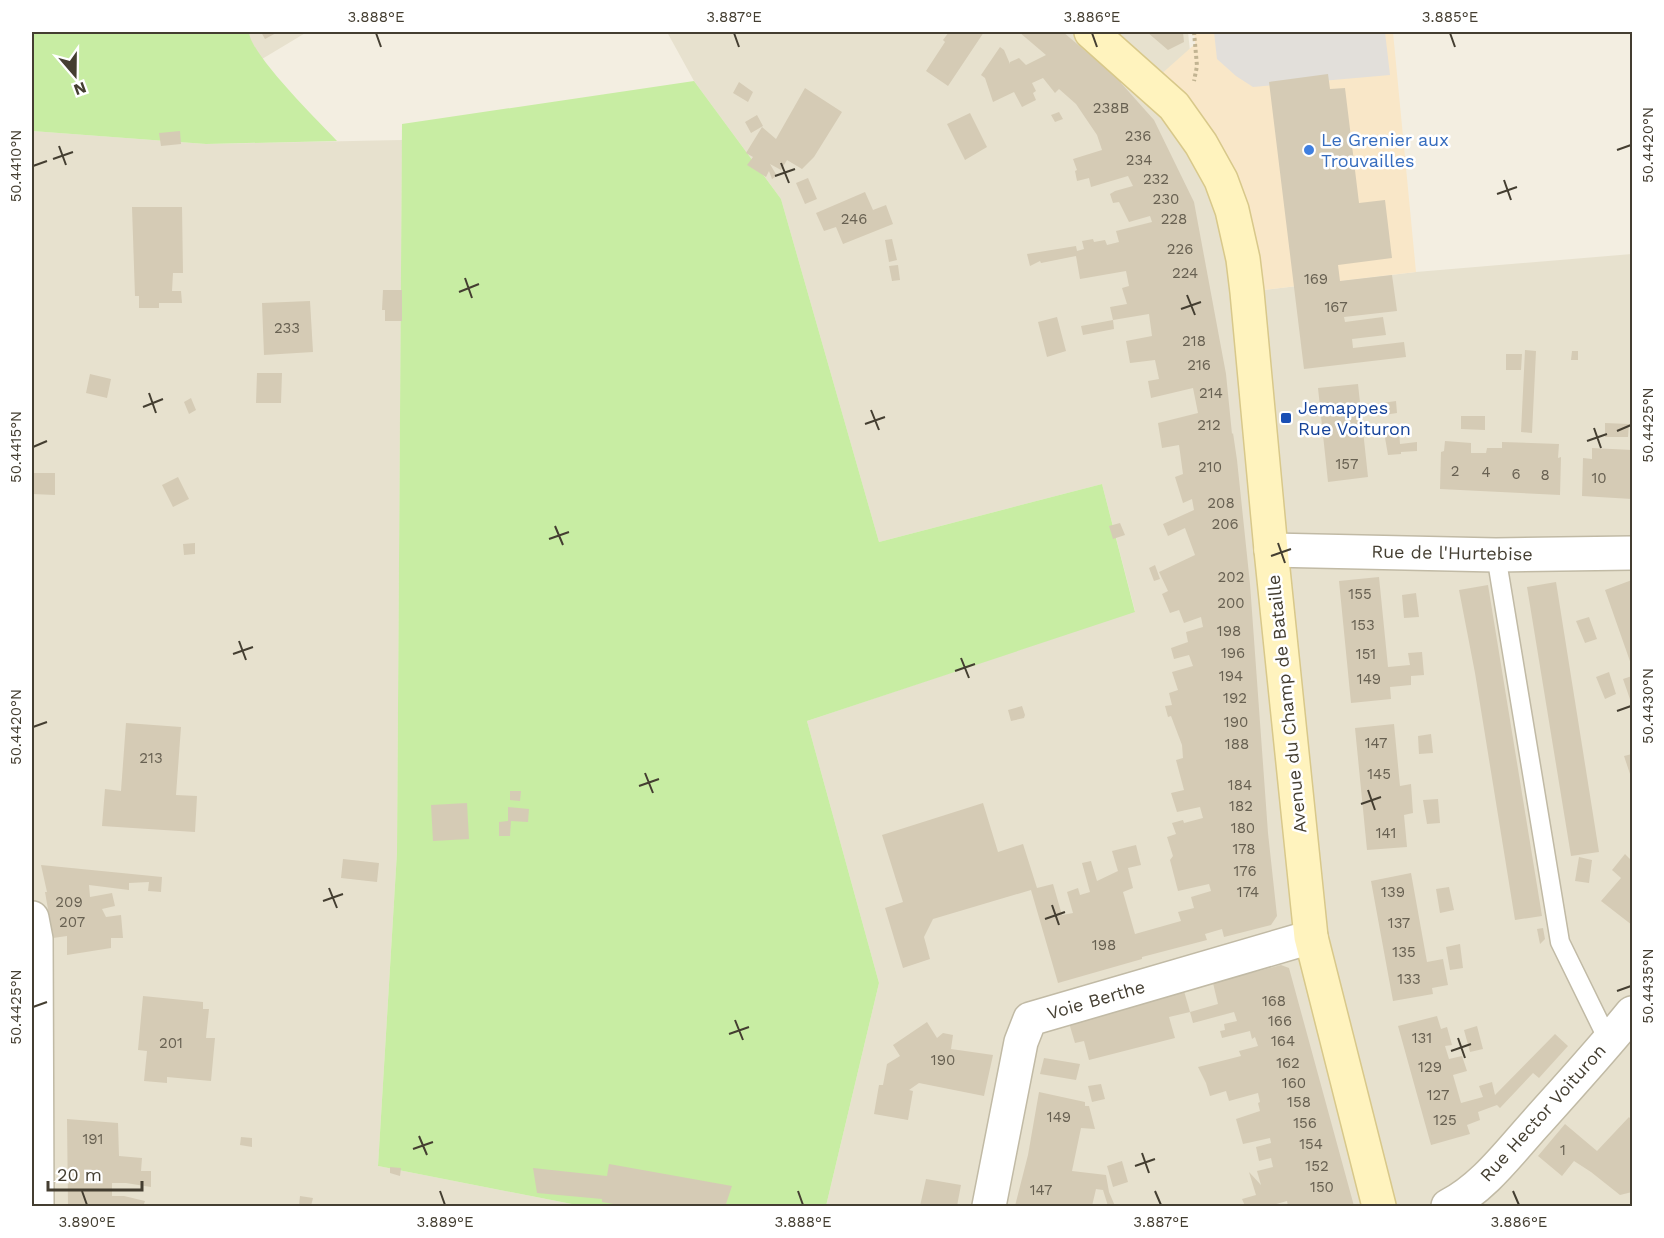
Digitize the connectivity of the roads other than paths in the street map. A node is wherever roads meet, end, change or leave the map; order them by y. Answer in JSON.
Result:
{"nodes":[{"id":1,"x":1091,"y":32,"type":"edge"},
{"id":2,"x":1271,"y":550,"type":"junction"},
{"id":3,"x":1632,"y":553,"type":"edge"},
{"id":4,"x":1496,"y":555,"type":"junction"},
{"id":5,"x":32,"y":918,"type":"edge"},
{"id":6,"x":1311,"y":937,"type":"junction"},
{"id":7,"x":1632,"y":1013,"type":"edge"},
{"id":8,"x":1609,"y":1042,"type":"junction"},
{"id":9,"x":37,"y":1206,"type":"edge"},
{"id":10,"x":989,"y":1206,"type":"edge"},
{"id":11,"x":1379,"y":1206,"type":"edge"},
{"id":12,"x":1448,"y":1206,"type":"edge"}],
"edges":[{"from":1,"to":2,"type":"street","name":"Avenue du Champ de Bataille"},
{"from":2,"to":4,"type":"street","name":"Rue de l'Hurtebise"},
{"from":2,"to":6,"type":"street","name":"Avenue du Champ de Bataille"},
{"from":3,"to":4,"type":"street","name":"Rue de l'Hurtebise"},
{"from":4,"to":8,"type":"lane"},
{"from":5,"to":9,"type":"street"},
{"from":6,"to":10,"type":"street","name":"Voie Berthe"},
{"from":6,"to":11,"type":"street","name":"Avenue du Champ de Bataille"},
{"from":7,"to":8,"type":"street","name":"Rue Hector Voituron"},
{"from":8,"to":12,"type":"street","name":"Rue Hector Voituron"}]}
